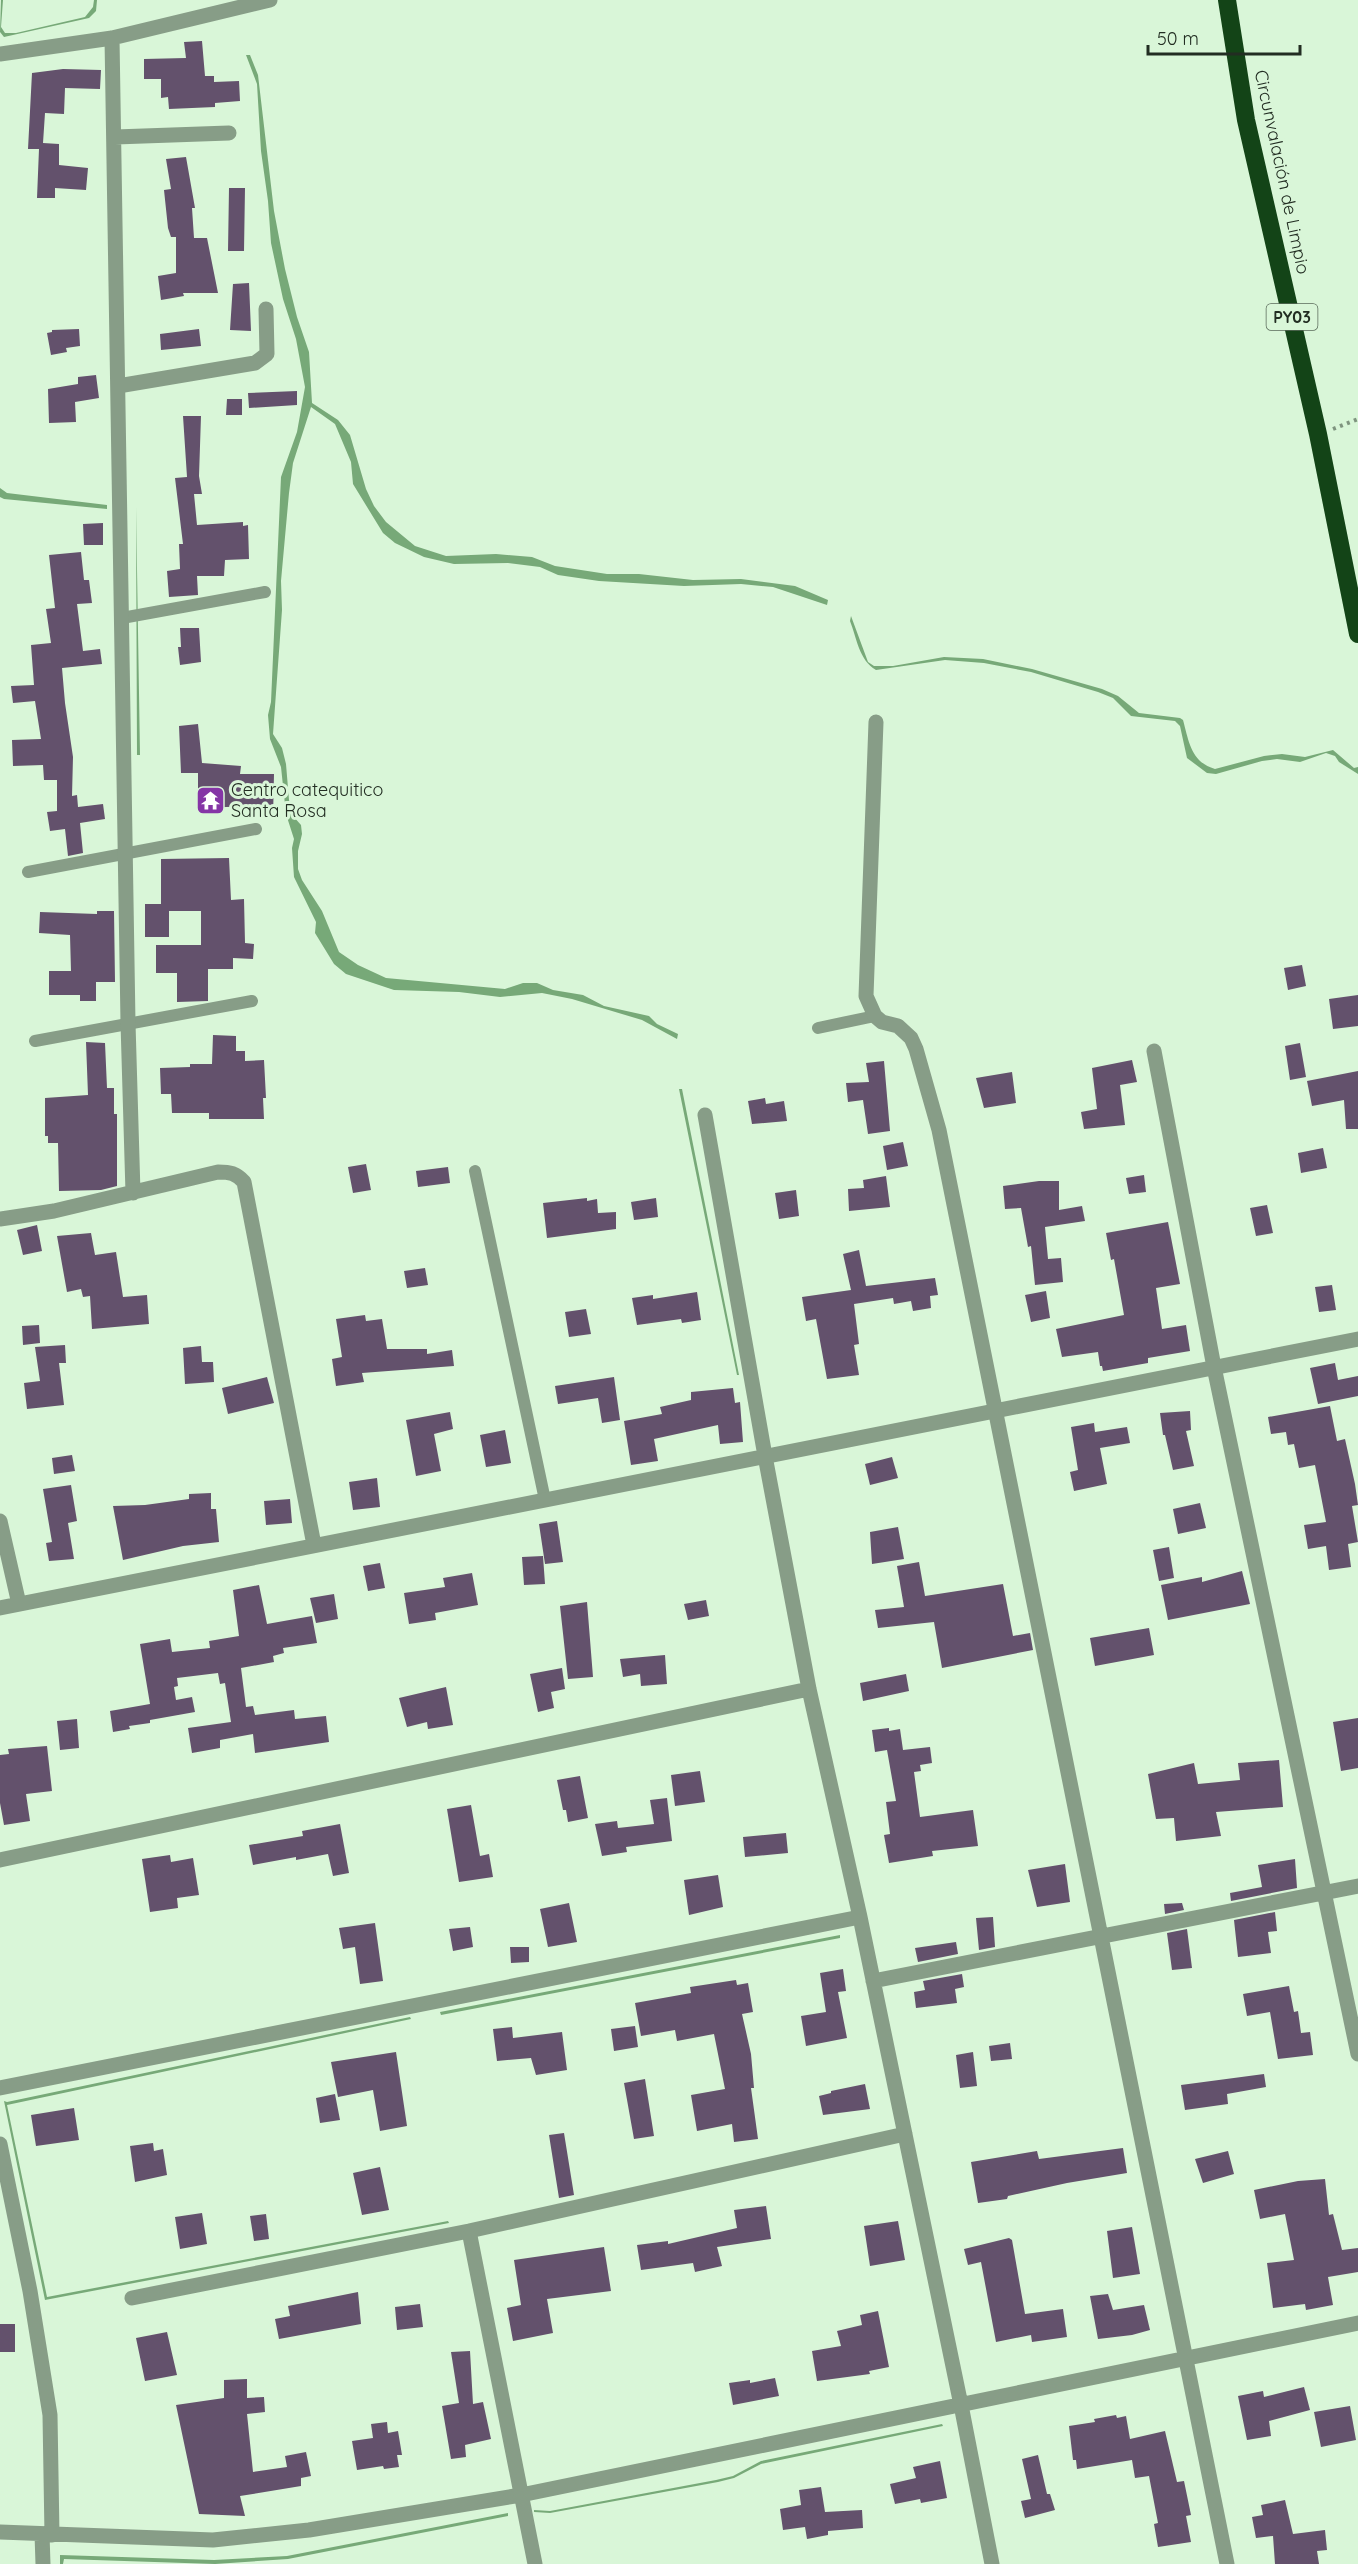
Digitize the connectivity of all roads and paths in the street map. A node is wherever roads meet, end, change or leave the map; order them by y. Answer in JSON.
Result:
{"nodes":[{"id":1,"x":270,"y":0,"type":"edge"},
{"id":2,"x":1227,"y":0,"type":"edge"},
{"id":3,"x":112,"y":38,"type":"junction"},
{"id":4,"x":0,"y":54,"type":"edge"},
{"id":5,"x":229,"y":133,"type":"dead end"},
{"id":6,"x":116,"y":137,"type":"junction"},
{"id":7,"x":266,"y":309,"type":"dead end"},
{"id":8,"x":118,"y":386,"type":"junction"},
{"id":9,"x":1358,"y":419,"type":"edge"},
{"id":10,"x":1318,"y":434,"type":"junction"},
{"id":11,"x":265,"y":592,"type":"dead end"},
{"id":12,"x":122,"y":618,"type":"junction"},
{"id":13,"x":1358,"y":634,"type":"edge"},
{"id":14,"x":876,"y":722,"type":"dead end"},
{"id":15,"x":256,"y":829,"type":"dead end"},
{"id":16,"x":126,"y":853,"type":"junction"},
{"id":17,"x":28,"y":872,"type":"dead end"},
{"id":18,"x":252,"y":1000,"type":"dead end"},
{"id":19,"x":875,"y":1016,"type":"junction"},
{"id":20,"x":128,"y":1023,"type":"junction"},
{"id":21,"x":818,"y":1028,"type":"dead end"},
{"id":22,"x":34,"y":1041,"type":"dead end"},
{"id":23,"x":1154,"y":1051,"type":"dead end"},
{"id":24,"x":705,"y":1115,"type":"dead end"},
{"id":25,"x":475,"y":1171,"type":"dead end"},
{"id":26,"x":133,"y":1193,"type":"junction"},
{"id":27,"x":0,"y":1219,"type":"edge"},
{"id":28,"x":1358,"y":1339,"type":"edge"},
{"id":29,"x":1214,"y":1367,"type":"junction"},
{"id":30,"x":994,"y":1411,"type":"junction"},
{"id":31,"x":765,"y":1456,"type":"junction"},
{"id":32,"x":545,"y":1500,"type":"junction"},
{"id":33,"x":0,"y":1521,"type":"edge"},
{"id":34,"x":314,"y":1545,"type":"junction"},
{"id":35,"x":19,"y":1604,"type":"junction"},
{"id":36,"x":0,"y":1608,"type":"edge"},
{"id":37,"x":809,"y":1689,"type":"junction"},
{"id":38,"x":0,"y":1860,"type":"edge"},
{"id":39,"x":1358,"y":1886,"type":"edge"},
{"id":40,"x":1324,"y":1892,"type":"junction"},
{"id":41,"x":860,"y":1917,"type":"junction"},
{"id":42,"x":1100,"y":1936,"type":"junction"},
{"id":43,"x":873,"y":1981,"type":"junction"},
{"id":44,"x":1358,"y":2054,"type":"edge"},
{"id":45,"x":0,"y":2088,"type":"edge"},
{"id":46,"x":905,"y":2134,"type":"junction"},
{"id":47,"x":0,"y":2144,"type":"edge"},
{"id":48,"x":469,"y":2231,"type":"junction"},
{"id":49,"x":132,"y":2298,"type":"dead end"},
{"id":50,"x":1358,"y":2323,"type":"edge"},
{"id":51,"x":1186,"y":2359,"type":"junction"},
{"id":52,"x":961,"y":2405,"type":"junction"},
{"id":53,"x":521,"y":2495,"type":"junction"},
{"id":54,"x":0,"y":2532,"type":"edge"},
{"id":55,"x":47,"y":2534,"type":"junction"},
{"id":56,"x":43,"y":2564,"type":"edge"},
{"id":57,"x":535,"y":2564,"type":"edge"},
{"id":58,"x":992,"y":2564,"type":"edge"},
{"id":59,"x":1227,"y":2564,"type":"edge"}],
"edges":[{"from":1,"to":3,"type":"street"},
{"from":2,"to":10,"type":"highway","name":"Circunvalación de Limpio","number":"PY03"},
{"from":3,"to":4,"type":"street"},
{"from":3,"to":6,"type":"street"},
{"from":5,"to":6,"type":"street"},
{"from":6,"to":8,"type":"street"},
{"from":7,"to":8,"type":"street"},
{"from":8,"to":12,"type":"street"},
{"from":9,"to":10,"type":"path"},
{"from":10,"to":13,"type":"highway","name":"Circunvalación de Limpio","number":"PY03"},
{"from":11,"to":12,"type":"lane"},
{"from":12,"to":16,"type":"street"},
{"from":14,"to":19,"type":"street"},
{"from":15,"to":16,"type":"lane"},
{"from":16,"to":17,"type":"lane"},
{"from":16,"to":20,"type":"street"},
{"from":18,"to":20,"type":"lane"},
{"from":19,"to":21,"type":"lane"},
{"from":19,"to":30,"type":"street"},
{"from":20,"to":22,"type":"lane"},
{"from":20,"to":26,"type":"street"},
{"from":23,"to":29,"type":"street"},
{"from":24,"to":31,"type":"street"},
{"from":25,"to":32,"type":"lane"},
{"from":26,"to":27,"type":"street"},
{"from":26,"to":34,"type":"street"},
{"from":28,"to":29,"type":"street"},
{"from":29,"to":30,"type":"street"},
{"from":29,"to":40,"type":"street"},
{"from":30,"to":31,"type":"street"},
{"from":30,"to":42,"type":"street"},
{"from":31,"to":32,"type":"street"},
{"from":31,"to":37,"type":"street"},
{"from":32,"to":34,"type":"street"},
{"from":33,"to":35,"type":"street"},
{"from":34,"to":35,"type":"street"},
{"from":35,"to":36,"type":"street"},
{"from":37,"to":38,"type":"street"},
{"from":37,"to":41,"type":"street"},
{"from":39,"to":40,"type":"street"},
{"from":40,"to":42,"type":"street"},
{"from":40,"to":44,"type":"street"},
{"from":41,"to":43,"type":"street"},
{"from":41,"to":45,"type":"street"},
{"from":42,"to":43,"type":"street"},
{"from":42,"to":51,"type":"street"},
{"from":43,"to":46,"type":"street"},
{"from":46,"to":48,"type":"street"},
{"from":46,"to":52,"type":"street"},
{"from":47,"to":55,"type":"street"},
{"from":48,"to":49,"type":"street"},
{"from":48,"to":53,"type":"street"},
{"from":50,"to":51,"type":"street"},
{"from":51,"to":52,"type":"street"},
{"from":51,"to":59,"type":"street"},
{"from":52,"to":53,"type":"street"},
{"from":52,"to":58,"type":"street"},
{"from":53,"to":55,"type":"street"},
{"from":53,"to":57,"type":"street"},
{"from":54,"to":55,"type":"street"},
{"from":55,"to":56,"type":"street"}]}
